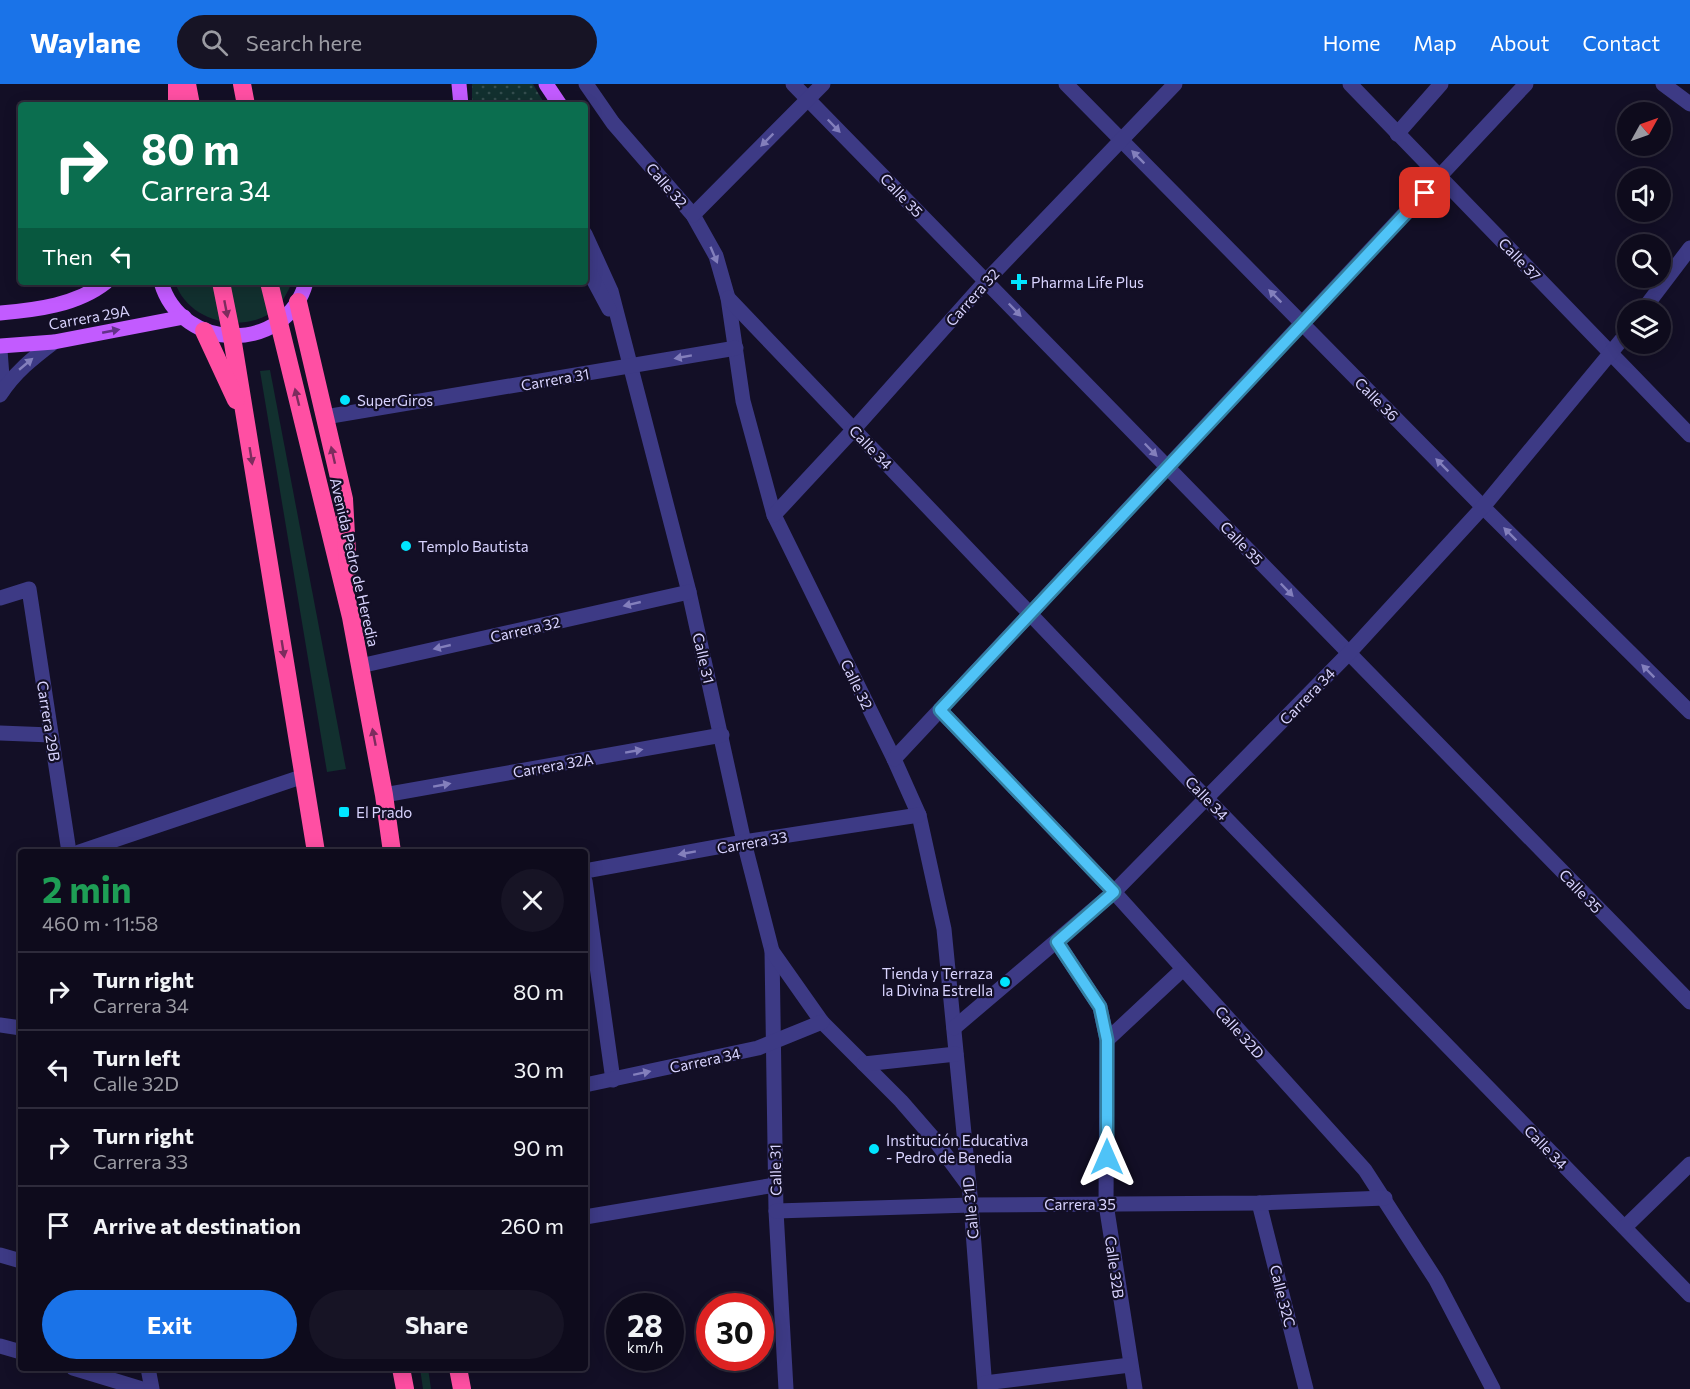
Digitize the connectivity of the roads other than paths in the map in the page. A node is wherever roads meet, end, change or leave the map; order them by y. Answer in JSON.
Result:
{"nodes":[{"id":1,"x":177,"y":84,"type":"edge"},
{"id":2,"x":187,"y":84,"type":"edge"},
{"id":3,"x":236,"y":84,"type":"edge"},
{"id":4,"x":242,"y":84,"type":"edge"},
{"id":5,"x":459,"y":84,"type":"edge"},
{"id":6,"x":546,"y":84,"type":"edge"},
{"id":7,"x":586,"y":84,"type":"edge"},
{"id":8,"x":794,"y":84,"type":"edge"},
{"id":9,"x":823,"y":84,"type":"edge"},
{"id":10,"x":1066,"y":84,"type":"edge"},
{"id":11,"x":1175,"y":84,"type":"edge"},
{"id":12,"x":1350,"y":84,"type":"edge"},
{"id":13,"x":1441,"y":84,"type":"edge"},
{"id":14,"x":1526,"y":84,"type":"edge"},
{"id":15,"x":1663,"y":84,"type":"edge"},
{"id":16,"x":808,"y":99,"type":"junction"},
{"id":17,"x":177,"y":102,"type":"edge"},
{"id":18,"x":190,"y":102,"type":"edge"},
{"id":19,"x":238,"y":102,"type":"edge"},
{"id":20,"x":245,"y":102,"type":"edge"},
{"id":21,"x":461,"y":102,"type":"edge"},
{"id":22,"x":558,"y":102,"type":"edge"},
{"id":23,"x":1690,"y":104,"type":"edge"},
{"id":24,"x":1397,"y":134,"type":"junction"},
{"id":25,"x":1121,"y":140,"type":"junction"},
{"id":26,"x":1440,"y":176,"type":"junction"},
{"id":27,"x":693,"y":215,"type":"junction"},
{"id":28,"x":588,"y":241,"type":"edge"},
{"id":29,"x":1690,"y":248,"type":"edge"},
{"id":30,"x":588,"y":270,"type":"edge"},
{"id":31,"x":986,"y":281,"type":"junction"},
{"id":32,"x":101,"y":285,"type":"edge"},
{"id":33,"x":162,"y":285,"type":"edge"},
{"id":34,"x":221,"y":285,"type":"edge"},
{"id":35,"x":270,"y":285,"type":"edge"},
{"id":36,"x":304,"y":289,"type":"edge"},
{"id":37,"x":728,"y":298,"type":"junction"},
{"id":38,"x":1651,"y":300,"type":"edge"},
{"id":39,"x":0,"y":313,"type":"edge"},
{"id":40,"x":183,"y":317,"type":"junction"},
{"id":41,"x":278,"y":323,"type":"junction"},
{"id":42,"x":1302,"y":323,"type":"junction"},
{"id":43,"x":204,"y":330,"type":"junction"},
{"id":44,"x":232,"y":337,"type":"junction"},
{"id":45,"x":54,"y":342,"type":"junction"},
{"id":46,"x":1617,"y":346,"type":"edge"},
{"id":47,"x":0,"y":348,"type":"edge"},
{"id":48,"x":736,"y":348,"type":"junction"},
{"id":49,"x":1612,"y":353,"type":"junction"},
{"id":50,"x":630,"y":366,"type":"junction"},
{"id":51,"x":2,"y":392,"type":"edge"},
{"id":52,"x":325,"y":417,"type":"junction"},
{"id":53,"x":245,"y":420,"type":"junction"},
{"id":54,"x":854,"y":429,"type":"junction"},
{"id":55,"x":1690,"y":435,"type":"edge"},
{"id":56,"x":1168,"y":467,"type":"junction"},
{"id":57,"x":1483,"y":507,"type":"junction"},
{"id":58,"x":774,"y":515,"type":"junction"},
{"id":59,"x":689,"y":592,"type":"junction"},
{"id":60,"x":0,"y":598,"type":"edge"},
{"id":61,"x":1030,"y":614,"type":"junction"},
{"id":62,"x":351,"y":617,"type":"junction"},
{"id":63,"x":1349,"y":653,"type":"junction"},
{"id":64,"x":360,"y":666,"type":"junction"},
{"id":65,"x":940,"y":710,"type":"junction"},
{"id":66,"x":1690,"y":712,"type":"edge"},
{"id":67,"x":0,"y":733,"type":"edge"},
{"id":68,"x":51,"y":735,"type":"junction"},
{"id":69,"x":722,"y":735,"type":"junction"},
{"id":70,"x":894,"y":759,"type":"junction"},
{"id":71,"x":304,"y":776,"type":"junction"},
{"id":72,"x":384,"y":795,"type":"junction"},
{"id":73,"x":1207,"y":799,"type":"junction"},
{"id":74,"x":919,"y":814,"type":"junction"},
{"id":75,"x":744,"y":842,"type":"junction"},
{"id":76,"x":69,"y":849,"type":"edge"},
{"id":77,"x":88,"y":849,"type":"edge"},
{"id":78,"x":316,"y":849,"type":"edge"},
{"id":79,"x":392,"y":849,"type":"edge"},
{"id":80,"x":588,"y":870,"type":"edge"},
{"id":81,"x":1114,"y":892,"type":"junction"},
{"id":82,"x":588,"y":902,"type":"edge"},
{"id":83,"x":1057,"y":942,"type":"junction"},
{"id":84,"x":772,"y":951,"type":"junction"},
{"id":85,"x":1184,"y":969,"type":"junction"},
{"id":86,"x":1690,"y":1002,"type":"edge"},
{"id":87,"x":822,"y":1022,"type":"junction"},
{"id":88,"x":0,"y":1025,"type":"edge"},
{"id":89,"x":18,"y":1028,"type":"edge"},
{"id":90,"x":954,"y":1028,"type":"junction"},
{"id":91,"x":1107,"y":1040,"type":"junction"},
{"id":92,"x":773,"y":1043,"type":"junction"},
{"id":93,"x":957,"y":1054,"type":"junction"},
{"id":94,"x":864,"y":1064,"type":"junction"},
{"id":95,"x":613,"y":1080,"type":"junction"},
{"id":96,"x":588,"y":1084,"type":"edge"},
{"id":97,"x":1690,"y":1164,"type":"edge"},
{"id":98,"x":776,"y":1185,"type":"junction"},
{"id":99,"x":969,"y":1186,"type":"junction"},
{"id":100,"x":1385,"y":1198,"type":"junction"},
{"id":101,"x":1259,"y":1203,"type":"junction"},
{"id":102,"x":1106,"y":1204,"type":"junction"},
{"id":103,"x":971,"y":1205,"type":"junction"},
{"id":104,"x":776,"y":1211,"type":"junction"},
{"id":105,"x":588,"y":1216,"type":"edge"},
{"id":106,"x":1625,"y":1227,"type":"junction"},
{"id":107,"x":0,"y":1255,"type":"edge"},
{"id":108,"x":18,"y":1260,"type":"edge"},
{"id":109,"x":1690,"y":1295,"type":"edge"},
{"id":110,"x":0,"y":1346,"type":"edge"},
{"id":111,"x":18,"y":1351,"type":"edge"},
{"id":112,"x":1130,"y":1365,"type":"junction"},
{"id":113,"x":84,"y":1371,"type":"edge"},
{"id":114,"x":149,"y":1371,"type":"edge"},
{"id":115,"x":402,"y":1371,"type":"edge"},
{"id":116,"x":459,"y":1371,"type":"edge"},
{"id":117,"x":985,"y":1386,"type":"edge"},
{"id":118,"x":142,"y":1389,"type":"edge"},
{"id":119,"x":152,"y":1389,"type":"edge"},
{"id":120,"x":405,"y":1389,"type":"edge"},
{"id":121,"x":462,"y":1389,"type":"edge"},
{"id":122,"x":786,"y":1389,"type":"edge"},
{"id":123,"x":1135,"y":1389,"type":"edge"},
{"id":124,"x":1306,"y":1389,"type":"edge"},
{"id":125,"x":1493,"y":1389,"type":"edge"}],
"edges":[{"from":1,"to":17,"type":"highway"},
{"from":2,"to":18,"type":"highway"},
{"from":3,"to":19,"type":"highway"},
{"from":4,"to":20,"type":"highway"},
{"from":5,"to":21,"type":"main road"},
{"from":6,"to":22,"type":"main road"},
{"from":7,"to":27,"type":"street","name":"Calle 32"},
{"from":8,"to":16,"type":"street","name":"Calle 35"},
{"from":9,"to":16,"type":"street"},
{"from":10,"to":25,"type":"street","name":"Calle 36"},
{"from":11,"to":25,"type":"street","name":"Carrera 32"},
{"from":12,"to":24,"type":"street","name":"Calle 37"},
{"from":13,"to":24,"type":"street"},
{"from":14,"to":26,"type":"street"},
{"from":15,"to":23,"type":"street"},
{"from":16,"to":27,"type":"street","one_way":true},
{"from":16,"to":31,"type":"street","name":"Calle 35","one_way":true},
{"from":24,"to":26,"type":"street","name":"Calle 37"},
{"from":25,"to":31,"type":"street","name":"Carrera 32"},
{"from":42,"to":25,"type":"street","name":"Calle 36","one_way":true},
{"from":26,"to":42,"type":"street"},
{"from":26,"to":49,"type":"street","name":"Calle 37"},
{"from":27,"to":37,"type":"street","name":"Calle 32","one_way":true},
{"from":28,"to":50,"type":"street","name":"Calle 31"},
{"from":29,"to":38,"type":"street"},
{"from":30,"to":50,"type":"street","name":"Calle 31"},
{"from":31,"to":54,"type":"street","name":"Carrera 32"},
{"from":31,"to":56,"type":"street","name":"Calle 35","one_way":true},
{"from":32,"to":39,"type":"main road","name":"Carrera 29A"},
{"from":33,"to":40,"type":"main road"},
{"from":34,"to":44,"type":"highway","one_way":true},
{"from":35,"to":41,"type":"highway","name":"Avenida Pedro de Heredia"},
{"from":36,"to":41,"type":"main road"},
{"from":36,"to":52,"type":"highway"},
{"from":37,"to":48,"type":"street"},
{"from":37,"to":54,"type":"street","name":"Calle 34"},
{"from":40,"to":43,"type":"main road"},
{"from":45,"to":40,"type":"main road","name":"Carrera 29A","one_way":true},
{"from":41,"to":44,"type":"main road"},
{"from":62,"to":41,"type":"highway","name":"Avenida Pedro de Heredia","one_way":true},
{"from":42,"to":56,"type":"street"},
{"from":57,"to":42,"type":"street","name":"Calle 36","one_way":true},
{"from":43,"to":44,"type":"main road"},
{"from":43,"to":53,"type":"highway"},
{"from":44,"to":53,"type":"highway"},
{"from":45,"to":47,"type":"main road","name":"Carrera 29A"},
{"from":51,"to":45,"type":"street","one_way":true},
{"from":46,"to":49,"type":"street","name":"Carrera 34"},
{"from":47,"to":51,"type":"street"},
{"from":48,"to":50,"type":"street","name":"Carrera 31","one_way":true},
{"from":48,"to":58,"type":"street","name":"Calle 32"},
{"from":49,"to":55,"type":"street","name":"Calle 37"},
{"from":49,"to":57,"type":"street","name":"Carrera 34"},
{"from":50,"to":52,"type":"street","name":"Carrera 31"},
{"from":50,"to":59,"type":"street","name":"Calle 31"},
{"from":62,"to":52,"type":"highway","one_way":true},
{"from":53,"to":71,"type":"highway","one_way":true},
{"from":54,"to":58,"type":"street","name":"Carrera 32"},
{"from":54,"to":61,"type":"street","name":"Calle 34"},
{"from":56,"to":61,"type":"street"},
{"from":56,"to":63,"type":"street","name":"Calle 35","one_way":true},
{"from":57,"to":63,"type":"street","name":"Carrera 34"},
{"from":66,"to":57,"type":"street","name":"Calle 36","one_way":true},
{"from":58,"to":70,"type":"street","name":"Calle 32"},
{"from":59,"to":64,"type":"street","name":"Carrera 32","one_way":true},
{"from":59,"to":69,"type":"street","name":"Calle 31"},
{"from":60,"to":68,"type":"street","name":"Carrera 29B"},
{"from":61,"to":65,"type":"street"},
{"from":61,"to":73,"type":"street","name":"Calle 34"},
{"from":62,"to":64,"type":"highway","name":"Avenida Pedro de Heredia"},
{"from":63,"to":73,"type":"street","name":"Carrera 34"},
{"from":63,"to":86,"type":"street","name":"Calle 35"},
{"from":72,"to":64,"type":"highway","name":"Avenida Pedro de Heredia","one_way":true},
{"from":65,"to":70,"type":"street"},
{"from":65,"to":81,"type":"street","name":"Calle 32D"},
{"from":67,"to":68,"type":"street"},
{"from":68,"to":76,"type":"street","name":"Carrera 29B"},
{"from":72,"to":69,"type":"street","name":"Carrera 32A","one_way":true},
{"from":69,"to":75,"type":"street","name":"Calle 31"},
{"from":70,"to":74,"type":"street","name":"Calle 32"},
{"from":71,"to":77,"type":"street"},
{"from":71,"to":78,"type":"highway"},
{"from":72,"to":79,"type":"highway","name":"Avenida Pedro de Heredia"},
{"from":73,"to":81,"type":"street","name":"Carrera 34"},
{"from":73,"to":106,"type":"street","name":"Calle 34"},
{"from":74,"to":75,"type":"street","name":"Carrera 33"},
{"from":74,"to":90,"type":"street","name":"Calle 32"},
{"from":75,"to":80,"type":"street","name":"Carrera 33","one_way":true},
{"from":75,"to":84,"type":"street","name":"Calle 31"},
{"from":81,"to":83,"type":"street","name":"Carrera 34"},
{"from":81,"to":85,"type":"street","name":"Calle 32D"},
{"from":82,"to":95,"type":"street"},
{"from":83,"to":90,"type":"street","name":"Carrera 34"},
{"from":83,"to":91,"type":"street","name":"Calle 32B"},
{"from":84,"to":87,"type":"street","name":"Calle 31"},
{"from":84,"to":92,"type":"street","name":"Calle 31"},
{"from":85,"to":91,"type":"street"},
{"from":85,"to":100,"type":"street","name":"Calle 32D"},
{"from":87,"to":92,"type":"street","name":"Carrera 34"},
{"from":87,"to":94,"type":"street","name":"Calle 31"},
{"from":88,"to":89,"type":"street"},
{"from":90,"to":93,"type":"street","name":"Calle 31D"},
{"from":91,"to":102,"type":"street","name":"Calle 32B"},
{"from":95,"to":92,"type":"street","name":"Carrera 34","one_way":true},
{"from":92,"to":98,"type":"street","name":"Calle 31"},
{"from":93,"to":94,"type":"street"},
{"from":93,"to":99,"type":"street","name":"Calle 31D"},
{"from":94,"to":99,"type":"street","name":"Calle 31"},
{"from":95,"to":96,"type":"street","name":"Carrera 34"},
{"from":97,"to":106,"type":"street"},
{"from":98,"to":104,"type":"street","name":"Calle 31"},
{"from":98,"to":105,"type":"street"},
{"from":99,"to":103,"type":"street","name":"Calle 31D"},
{"from":100,"to":101,"type":"street","name":"Carrera 35"},
{"from":100,"to":125,"type":"street","name":"Calle 32D"},
{"from":101,"to":102,"type":"street","name":"Carrera 35"},
{"from":101,"to":124,"type":"street","name":"Calle 32C"},
{"from":102,"to":103,"type":"street","name":"Carrera 35"},
{"from":102,"to":112,"type":"street","name":"Calle 32B"},
{"from":103,"to":104,"type":"street","name":"Carrera 35"},
{"from":103,"to":117,"type":"street","name":"Calle 31D"},
{"from":104,"to":122,"type":"street","name":"Calle 31"},
{"from":106,"to":109,"type":"street","name":"Calle 34"},
{"from":107,"to":108,"type":"street"},
{"from":110,"to":111,"type":"street"},
{"from":112,"to":117,"type":"street"},
{"from":112,"to":123,"type":"street","name":"Calle 32B"},
{"from":113,"to":118,"type":"street"},
{"from":114,"to":119,"type":"street"},
{"from":115,"to":120,"type":"highway"},
{"from":116,"to":121,"type":"highway"}]}
